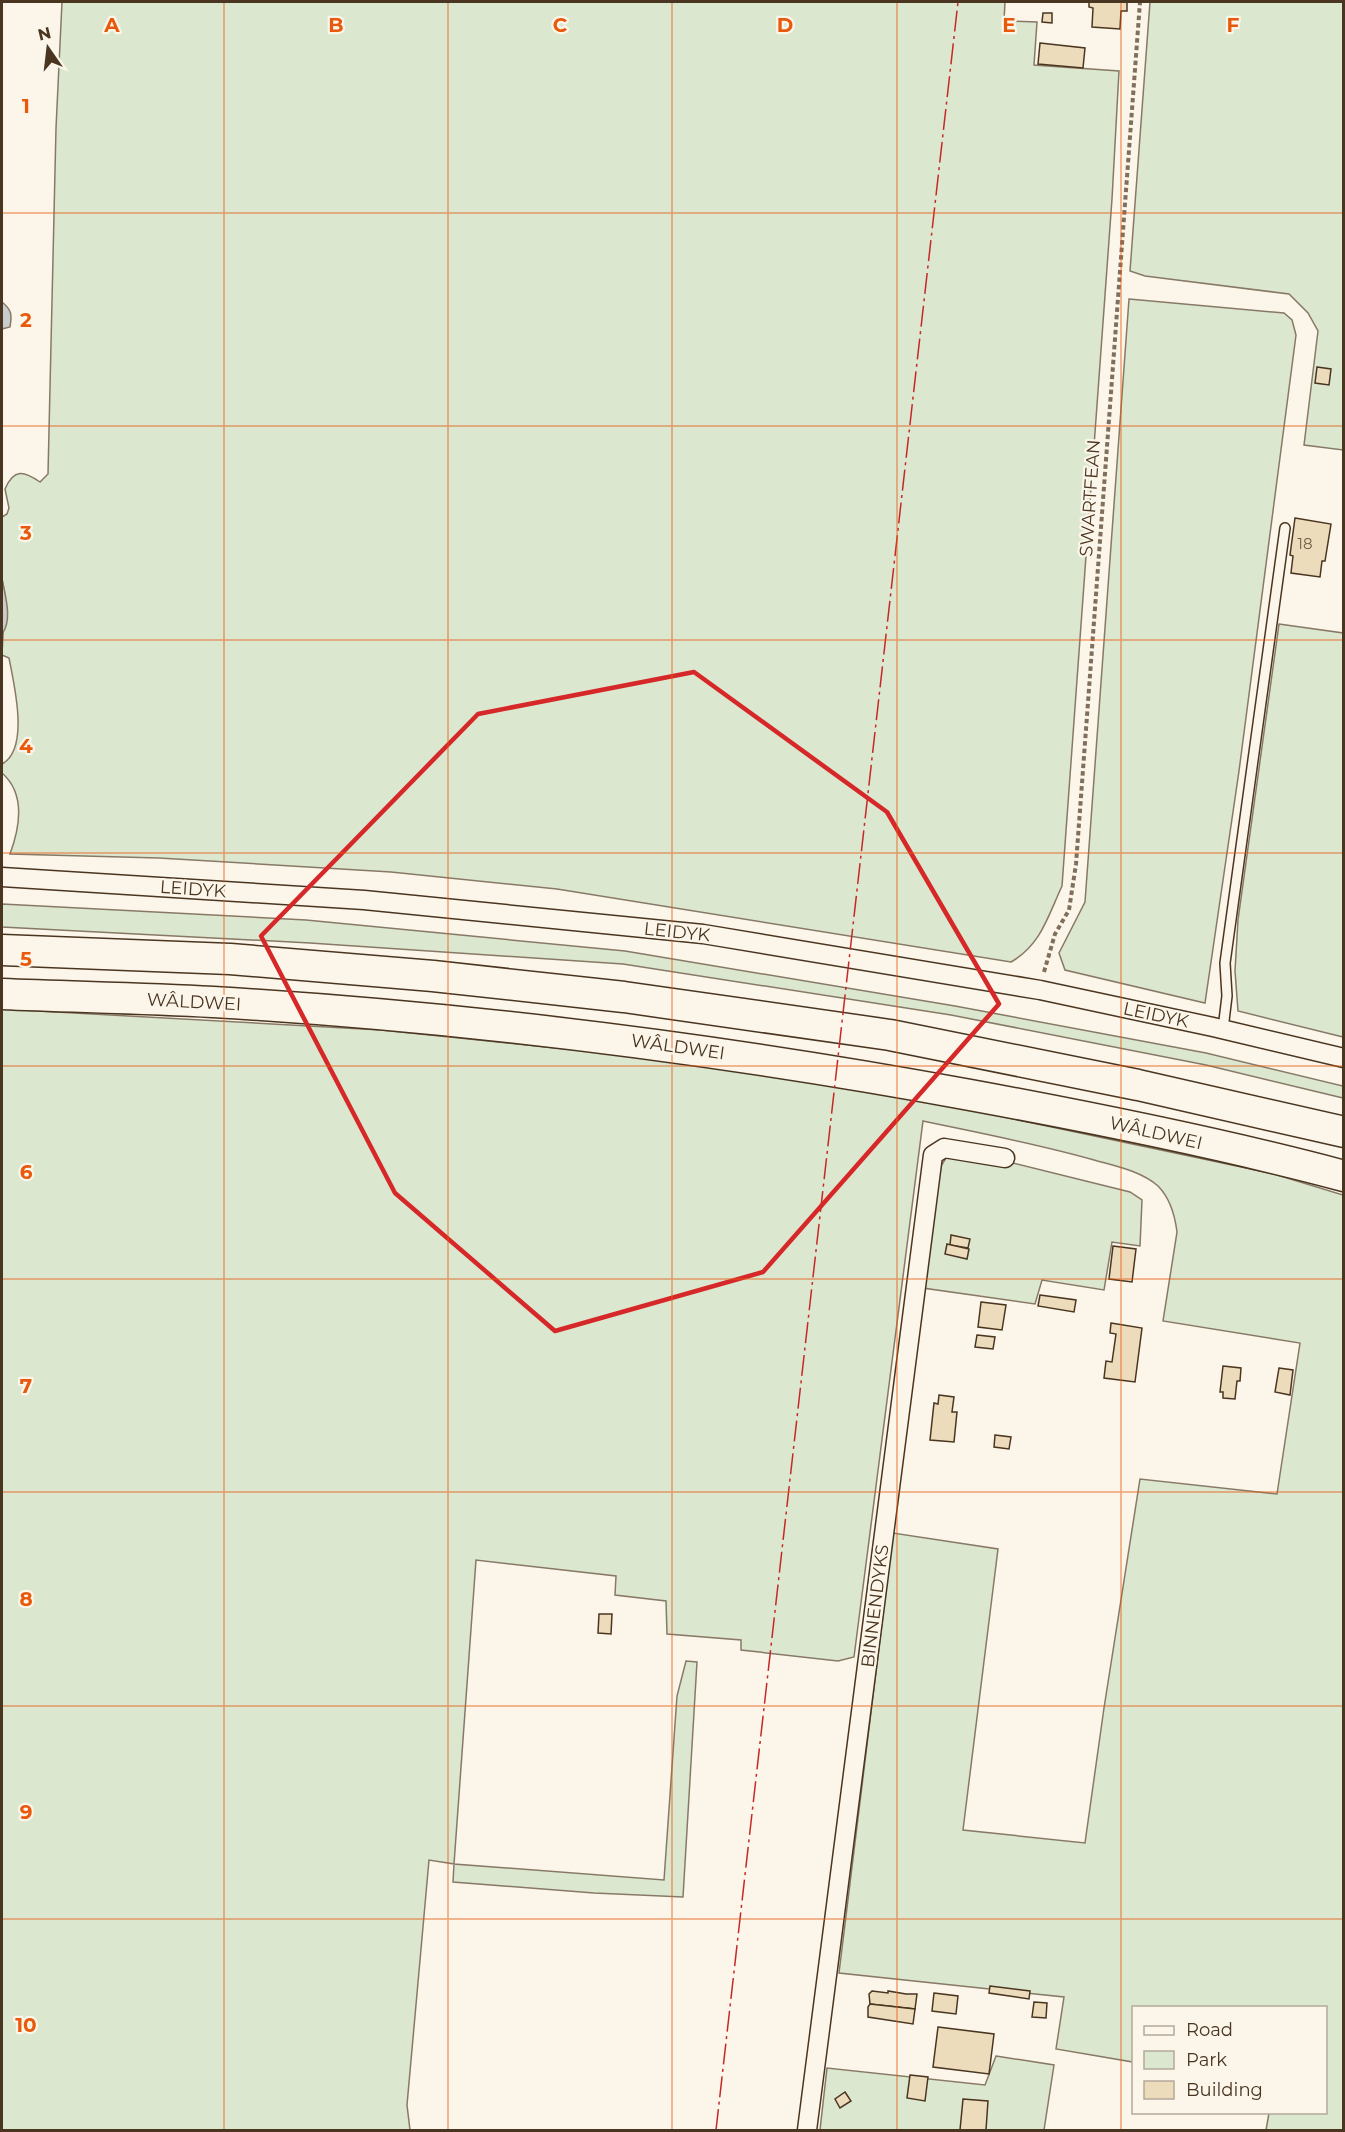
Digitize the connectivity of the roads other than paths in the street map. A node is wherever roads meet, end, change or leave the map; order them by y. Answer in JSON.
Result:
{"nodes":[{"id":1,"x":1285,"y":528,"type":"dead end"},
{"id":2,"x":2,"y":877,"type":"edge"},
{"id":3,"x":2,"y":950,"type":"edge"},
{"id":4,"x":2,"y":994,"type":"edge"},
{"id":5,"x":1223,"y":1029,"type":"junction"},
{"id":6,"x":1344,"y":1058,"type":"edge"},
{"id":7,"x":1344,"y":1132,"type":"edge"},
{"id":8,"x":1005,"y":1158,"type":"dead end"},
{"id":9,"x":1344,"y":1176,"type":"edge"},
{"id":10,"x":807,"y":2130,"type":"edge"}],
"edges":[{"from":1,"to":5,"type":"lane"},
{"from":2,"to":5,"type":"street","name":"LEIDYK"},
{"from":3,"to":7,"type":"highway"},
{"from":4,"to":9,"type":"highway","name":"WÂLDWEI"},
{"from":5,"to":6,"type":"street","name":"LEIDYK"},
{"from":8,"to":10,"type":"street","name":"BINNENDYKS"}]}
